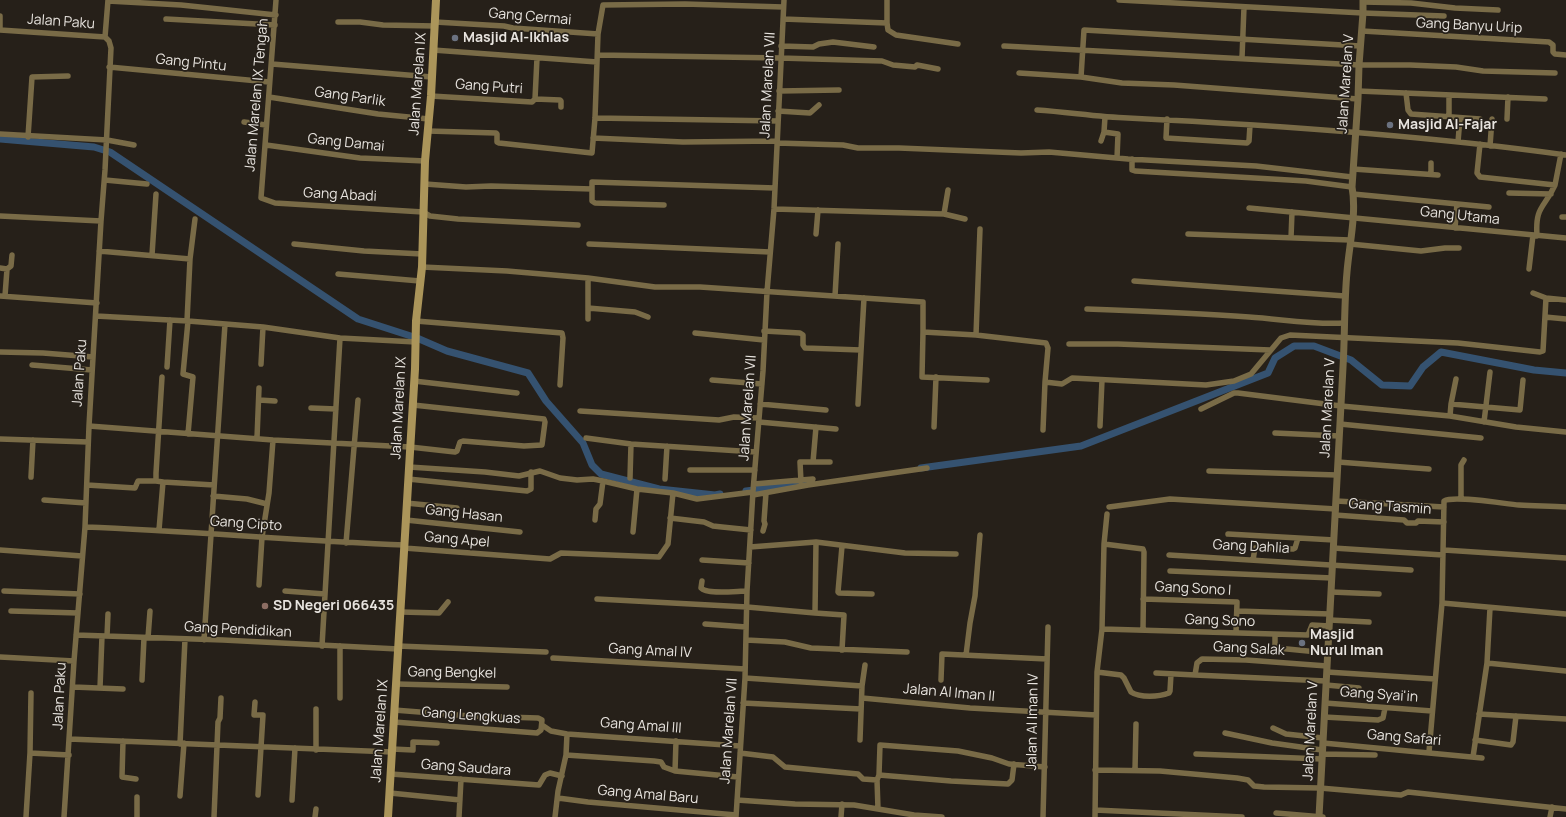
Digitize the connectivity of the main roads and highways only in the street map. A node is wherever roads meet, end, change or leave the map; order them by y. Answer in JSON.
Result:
{"nodes":[{"id":1,"x":436,"y":0,"type":"edge"},
{"id":2,"x":388,"y":817,"type":"edge"}],
"edges":[{"from":1,"to":2,"type":"main road","name":"Jalan Marelan IX"}]}
